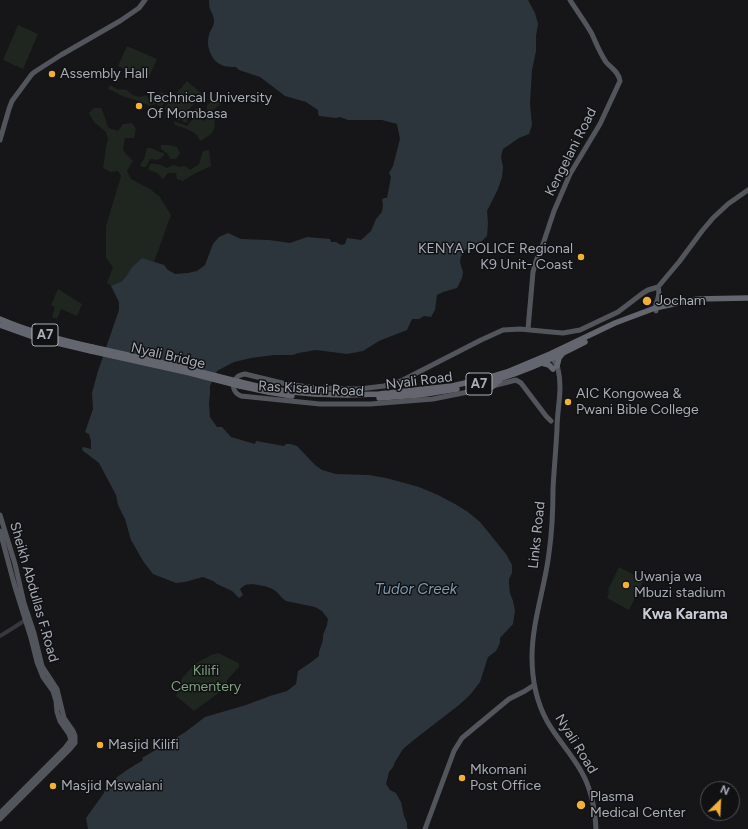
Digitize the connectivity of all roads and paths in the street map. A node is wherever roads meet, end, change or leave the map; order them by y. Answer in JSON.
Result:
{"nodes":[{"id":1,"x":145,"y":0,"type":"edge"},
{"id":2,"x":570,"y":0,"type":"edge"},
{"id":3,"x":0,"y":140,"type":"edge"},
{"id":4,"x":748,"y":190,"type":"edge"},
{"id":5,"x":658,"y":287,"type":"junction"},
{"id":6,"x":658,"y":298,"type":"junction"},
{"id":7,"x":748,"y":298,"type":"edge"},
{"id":8,"x":662,"y":307,"type":"junction"},
{"id":9,"x":655,"y":309,"type":"junction"},
{"id":10,"x":0,"y":319,"type":"edge"},
{"id":11,"x":2,"y":326,"type":"edge"},
{"id":12,"x":528,"y":329,"type":"junction"},
{"id":13,"x":92,"y":349,"type":"junction"},
{"id":14,"x":563,"y":353,"type":"junction"},
{"id":15,"x":550,"y":357,"type":"junction"},
{"id":16,"x":542,"y":363,"type":"junction"},
{"id":17,"x":555,"y":367,"type":"junction"},
{"id":18,"x":503,"y":377,"type":"junction"},
{"id":19,"x":401,"y":381,"type":"junction"},
{"id":20,"x":240,"y":384,"type":"junction"},
{"id":21,"x":492,"y":387,"type":"junction"},
{"id":22,"x":405,"y":392,"type":"junction"},
{"id":23,"x":432,"y":396,"type":"junction"},
{"id":24,"x":551,"y":421,"type":"joint"},
{"id":25,"x":557,"y":423,"type":"junction"},
{"id":26,"x":0,"y":515,"type":"edge"},
{"id":27,"x":0,"y":531,"type":"edge"},
{"id":28,"x":28,"y":621,"type":"junction"},
{"id":29,"x":0,"y":636,"type":"edge"},
{"id":30,"x":534,"y":685,"type":"junction"},
{"id":31,"x":525,"y":691,"type":"junction"},
{"id":32,"x":536,"y":694,"type":"junction"},
{"id":33,"x":12,"y":804,"type":"junction"},
{"id":34,"x":0,"y":813,"type":"edge"},
{"id":35,"x":0,"y":819,"type":"edge"},
{"id":36,"x":425,"y":829,"type":"edge"},
{"id":37,"x":596,"y":829,"type":"edge"}],
"edges":[{"from":1,"to":3,"type":"main road"},
{"from":2,"to":12,"type":"main road","name":"Kengelani Road"},
{"from":4,"to":5,"type":"main road"},
{"from":5,"to":6,"type":"main road"},
{"from":5,"to":12,"type":"main road"},
{"from":6,"to":8,"type":"main road"},
{"from":6,"to":9,"type":"main road"},
{"from":7,"to":8,"type":"highway","name":"Nyali Road","number":"A7"},
{"from":8,"to":9,"type":"highway","name":"Nyali Road","number":"A7"},
{"from":9,"to":14,"type":"highway","name":"Nyali Road","number":"A7"},
{"from":9,"to":15,"type":"highway","name":"Nyali Road","number":"A7"},
{"from":10,"to":13,"type":"highway","number":"A7"},
{"from":11,"to":13,"type":"highway","number":"A7"},
{"from":12,"to":19,"type":"main road"},
{"from":13,"to":20,"type":"highway","name":"Nyali Bridge","number":"A7","bridge":true},
{"from":14,"to":15,"type":"highway","name":"Nyali Road","number":"A7"},
{"from":14,"to":17,"type":"highway"},
{"from":15,"to":16,"type":"highway","name":"Nyali Road","number":"A7"},
{"from":15,"to":17,"type":"main road","name":"Links Road"},
{"from":15,"to":22,"type":"highway","name":"Nyali Road","number":"A7"},
{"from":16,"to":17,"type":"highway"},
{"from":16,"to":18,"type":"highway","name":"Nyali Road","number":"A7"},
{"from":17,"to":25,"type":"main road","name":"Links Road"},
{"from":18,"to":21,"type":"highway"},
{"from":18,"to":23,"type":"highway","name":"Nyali Road","number":"A7"},
{"from":19,"to":22,"type":"street"},
{"from":19,"to":23,"type":"main road","name":"Ras Kisauni Road"},
{"from":20,"to":22,"type":"highway","name":"Nyali Road","number":"A7"},
{"from":20,"to":23,"type":"highway","name":"Nyali Road","number":"A7"},
{"from":21,"to":23,"type":"main road","name":"Ras Kisauni Road"},
{"from":21,"to":24,"type":"main road","name":"Ras Kisauni Road"},
{"from":24,"to":25,"type":"street","name":"Ras Kisauni Road"},
{"from":25,"to":30,"type":"main road","name":"Links Road"},
{"from":26,"to":28,"type":"main road","name":"Sheikh Abdullas F.Road"},
{"from":27,"to":28,"type":"main road","name":"Sheikh Abdullas F.Road"},
{"from":28,"to":29,"type":"street"},
{"from":28,"to":33,"type":"main road","name":"Sheikh Abdullas F.Road"},
{"from":28,"to":33,"type":"main road","name":"Sheikh Abdullas F.Road"},
{"from":30,"to":31,"type":"main road"},
{"from":30,"to":32,"type":"main road","name":"Links Road"},
{"from":31,"to":32,"type":"main road"},
{"from":31,"to":36,"type":"main road"},
{"from":32,"to":37,"type":"main road","name":"Nyali Road"},
{"from":33,"to":34,"type":"main road"},
{"from":33,"to":35,"type":"main road"}]}
